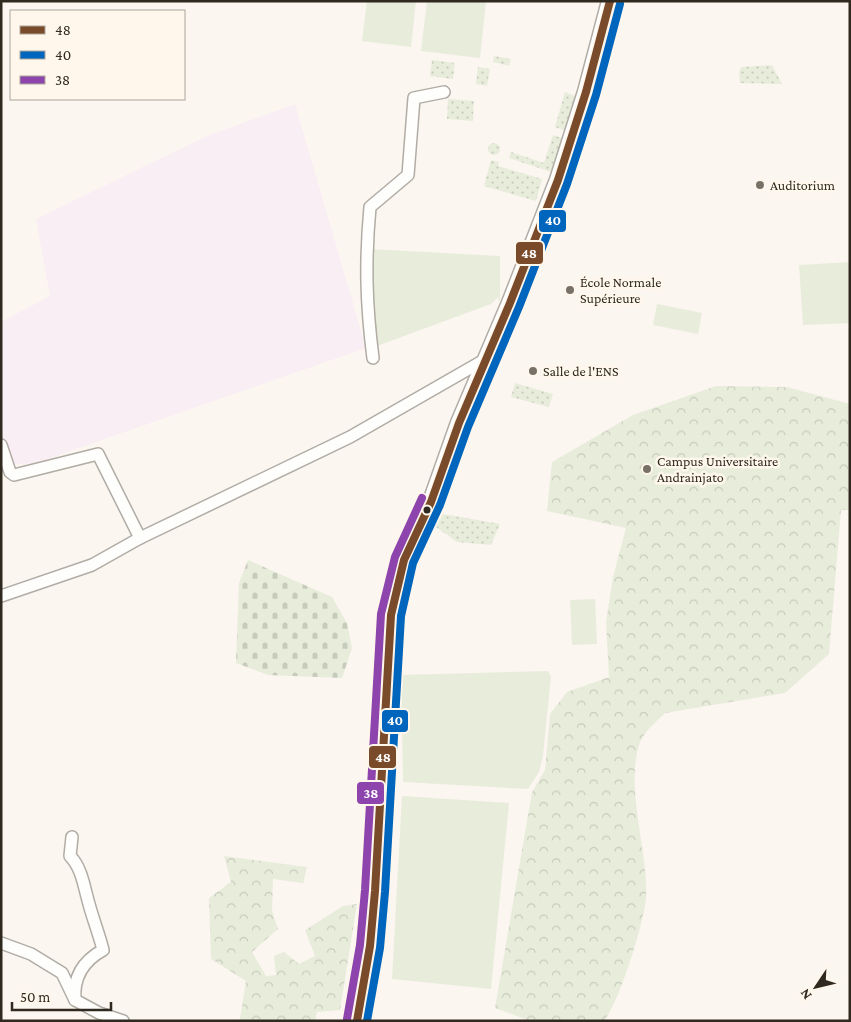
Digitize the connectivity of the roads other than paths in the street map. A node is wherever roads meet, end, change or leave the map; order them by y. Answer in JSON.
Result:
{"nodes":[{"id":1,"x":610,"y":1,"type":"edge"},
{"id":2,"x":444,"y":92,"type":"dead end"},
{"id":3,"x":373,"y":358,"type":"dead end"},
{"id":4,"x":486,"y":359,"type":"junction"},
{"id":5,"x":1,"y":445,"type":"edge"},
{"id":6,"x":140,"y":538,"type":"junction"},
{"id":7,"x":1,"y":596,"type":"edge"},
{"id":8,"x":72,"y":837,"type":"dead end"},
{"id":9,"x":1,"y":944,"type":"edge"},
{"id":10,"x":75,"y":1000,"type":"junction"},
{"id":11,"x":122,"y":1021,"type":"edge"},
{"id":12,"x":357,"y":1021,"type":"edge"}],
"edges":[{"from":1,"to":4,"type":"street"},
{"from":2,"to":3,"type":"street"},
{"from":4,"to":6,"type":"street"},
{"from":4,"to":12,"type":"street"},
{"from":5,"to":6,"type":"street"},
{"from":6,"to":7,"type":"street"},
{"from":8,"to":10,"type":"street"},
{"from":9,"to":10,"type":"street"},
{"from":10,"to":11,"type":"street"}]}
